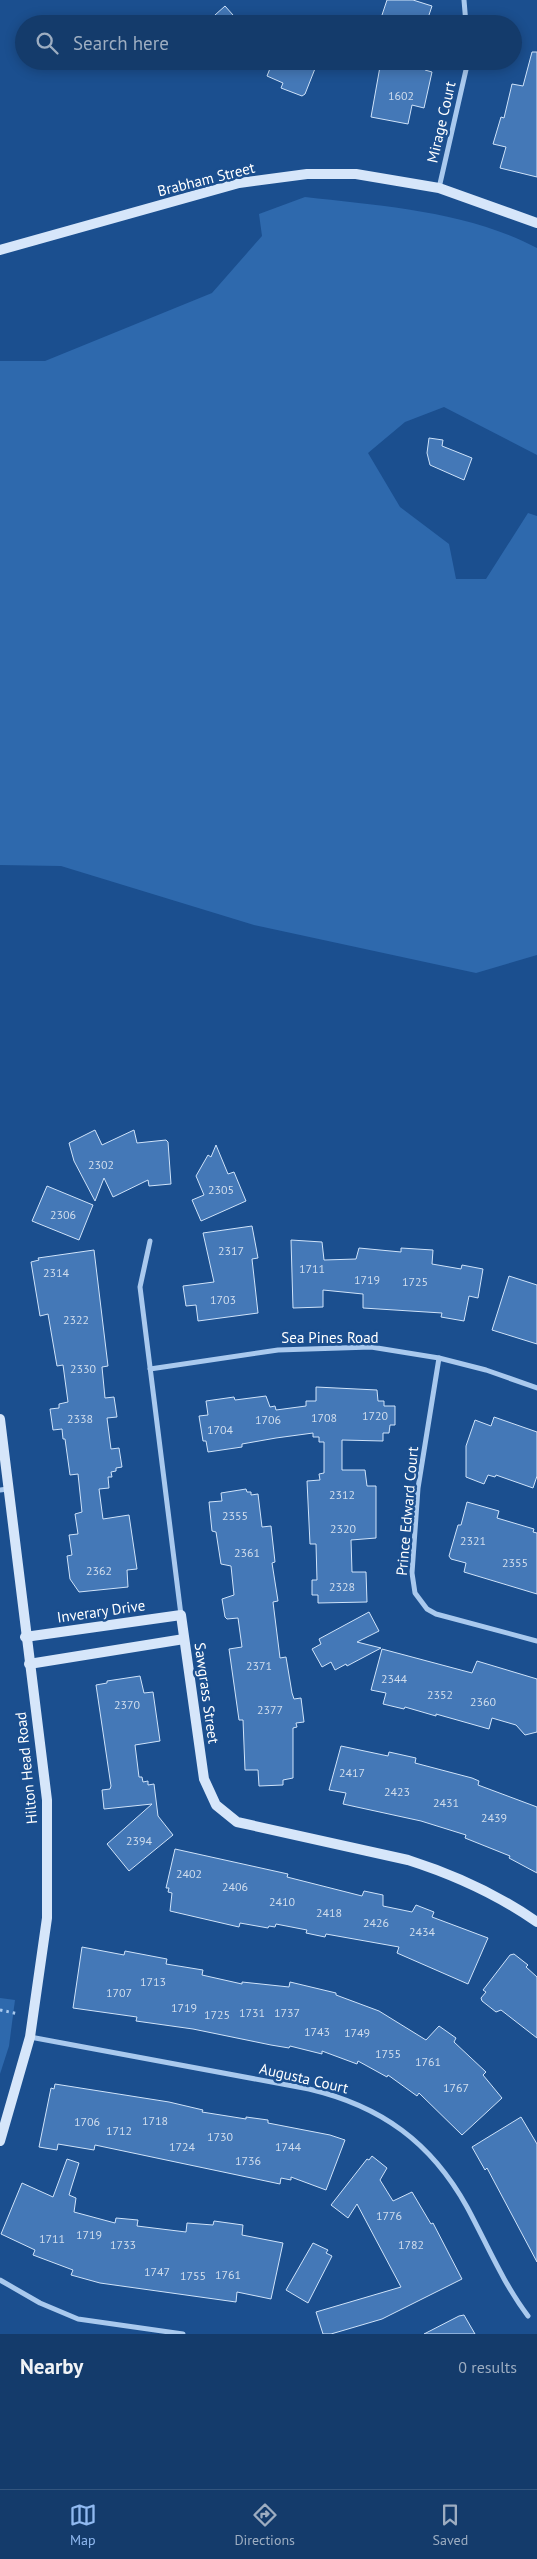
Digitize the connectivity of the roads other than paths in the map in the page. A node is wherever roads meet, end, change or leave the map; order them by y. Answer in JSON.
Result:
{"nodes":[{"id":1,"x":464,"y":0,"type":"edge"},
{"id":2,"x":465,"y":15,"type":"edge"},
{"id":3,"x":466,"y":70,"type":"edge"},
{"id":4,"x":439,"y":188,"type":"junction"},
{"id":5,"x":537,"y":223,"type":"edge"},
{"id":6,"x":0,"y":250,"type":"edge"},
{"id":7,"x":150,"y":1241,"type":"dead end"},
{"id":8,"x":439,"y":1358,"type":"junction"},
{"id":9,"x":150,"y":1369,"type":"junction"},
{"id":10,"x":537,"y":1388,"type":"edge"},
{"id":11,"x":0,"y":1419,"type":"edge"},
{"id":12,"x":4,"y":1489,"type":"edge"},
{"id":13,"x":181,"y":1615,"type":"junction"},
{"id":14,"x":25,"y":1637,"type":"junction"},
{"id":15,"x":184,"y":1639,"type":"junction"},
{"id":16,"x":537,"y":1641,"type":"edge"},
{"id":17,"x":29,"y":1664,"type":"junction"},
{"id":18,"x":537,"y":1922,"type":"edge"},
{"id":19,"x":30,"y":2037,"type":"junction"},
{"id":20,"x":0,"y":2141,"type":"edge"},
{"id":21,"x":0,"y":2280,"type":"edge"},
{"id":22,"x":528,"y":2316,"type":"dead end"},
{"id":23,"x":183,"y":2334,"type":"edge"}],
"edges":[{"from":1,"to":2,"type":"street"},
{"from":3,"to":4,"type":"street","name":"Mirage Court"},
{"from":4,"to":5,"type":"street","name":"Brabham Street"},
{"from":4,"to":6,"type":"street","name":"Brabham Street"},
{"from":7,"to":9,"type":"street","name":"Sawgrass Street"},
{"from":8,"to":9,"type":"street","name":"Sea Pines Road"},
{"from":8,"to":10,"type":"street","name":"Sea Pines Road"},
{"from":8,"to":16,"type":"street","name":"Prince Edward Court"},
{"from":9,"to":13,"type":"street","name":"Sawgrass Street"},
{"from":11,"to":12,"type":"street","name":"Hilton Head Road"},
{"from":12,"to":14,"type":"street","name":"Hilton Head Road"},
{"from":13,"to":14,"type":"street","name":"Inverary Drive"},
{"from":13,"to":15,"type":"street","name":"Sawgrass Street"},
{"from":14,"to":17,"type":"street","name":"Hilton Head Road"},
{"from":15,"to":17,"type":"street"},
{"from":15,"to":18,"type":"street","name":"Sawgrass Street"},
{"from":17,"to":19,"type":"street","name":"Hilton Head Road"},
{"from":19,"to":20,"type":"street","name":"Hilton Head Road"},
{"from":19,"to":22,"type":"street","name":"Augusta Court"},
{"from":21,"to":23,"type":"street"}]}
